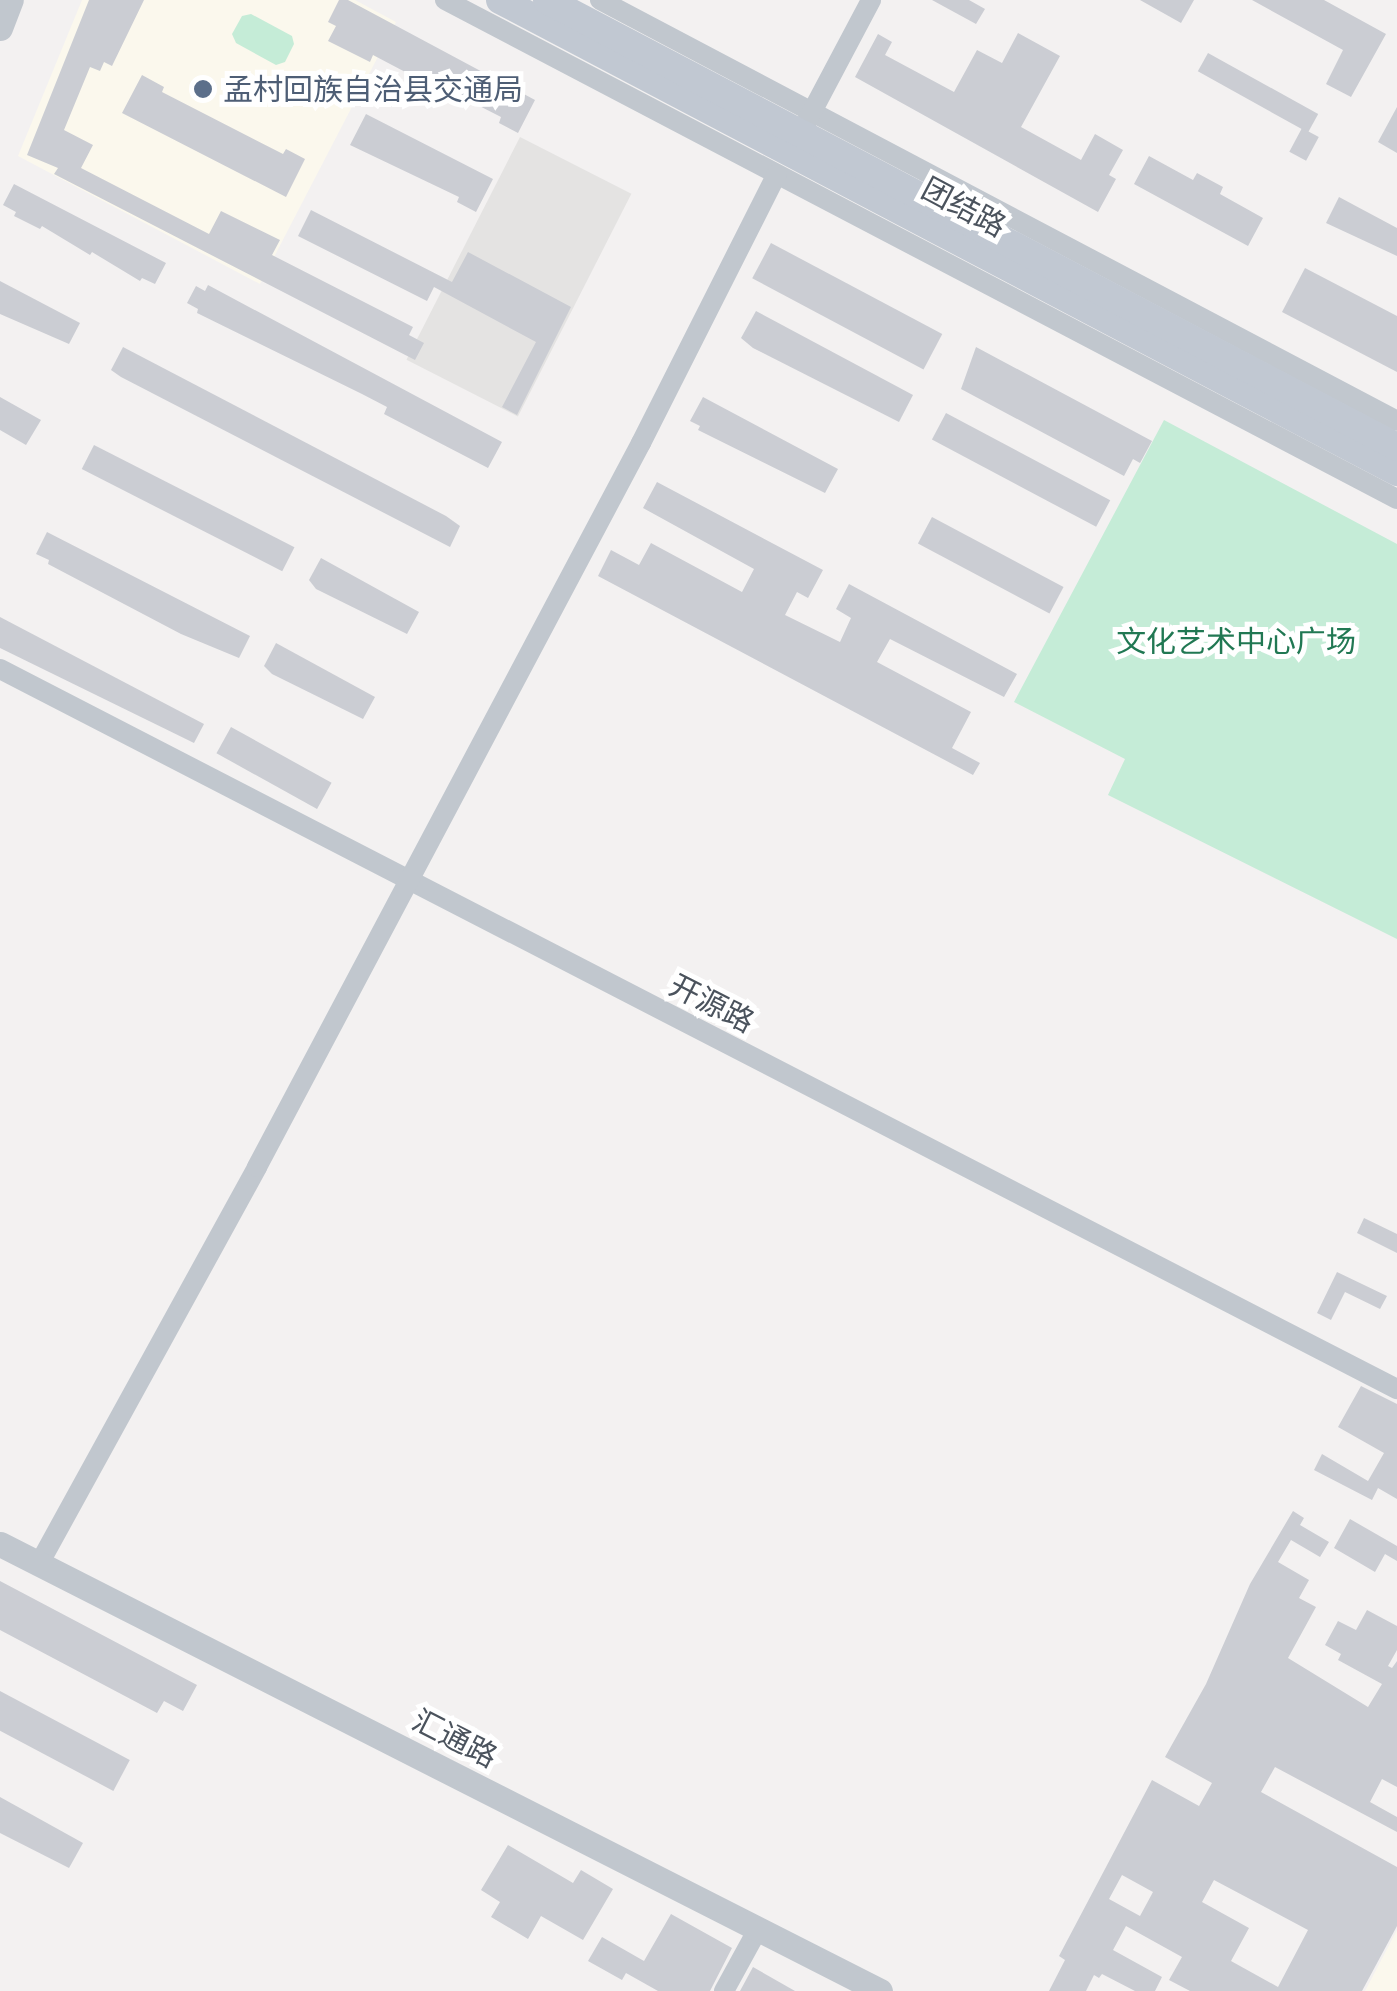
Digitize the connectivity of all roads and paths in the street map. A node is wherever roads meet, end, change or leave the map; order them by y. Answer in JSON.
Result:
{"nodes":[{"id":1,"x":12,"y":0,"type":"edge"},
{"id":2,"x":445,"y":0,"type":"edge"},
{"id":3,"x":500,"y":0,"type":"edge"},
{"id":4,"x":546,"y":0,"type":"edge"},
{"id":5,"x":600,"y":0,"type":"edge"},
{"id":6,"x":870,"y":0,"type":"edge"},
{"id":7,"x":0,"y":28,"type":"edge"},
{"id":8,"x":806,"y":123,"type":"junction"},
{"id":9,"x":776,"y":174,"type":"junction"},
{"id":10,"x":1397,"y":421,"type":"edge"},
{"id":11,"x":1397,"y":447,"type":"edge"},
{"id":12,"x":1397,"y":472,"type":"edge"},
{"id":13,"x":1397,"y":499,"type":"edge"},
{"id":14,"x":0,"y":669,"type":"edge"},
{"id":15,"x":409,"y":880,"type":"junction"},
{"id":16,"x":1397,"y":1390,"type":"edge"},
{"id":17,"x":0,"y":1544,"type":"edge"},
{"id":18,"x":40,"y":1564,"type":"junction"},
{"id":19,"x":758,"y":1929,"type":"junction"},
{"id":20,"x":724,"y":1991,"type":"edge"},
{"id":21,"x":880,"y":1991,"type":"edge"}],
"edges":[{"from":1,"to":7,"type":"street"},
{"from":2,"to":9,"type":"street"},
{"from":3,"to":12,"type":"main road","name":"团结路"},
{"from":4,"to":8,"type":"main road","name":"团结路"},
{"from":5,"to":8,"type":"street"},
{"from":6,"to":8,"type":"street"},
{"from":8,"to":10,"type":"street"},
{"from":8,"to":11,"type":"main road","name":"团结路"},
{"from":9,"to":13,"type":"street"},
{"from":9,"to":15,"type":"street"},
{"from":14,"to":15,"type":"street","name":"开源路"},
{"from":15,"to":16,"type":"street","name":"开源路"},
{"from":15,"to":18,"type":"street"},
{"from":17,"to":18,"type":"street","name":"汇通路"},
{"from":18,"to":19,"type":"street","name":"汇通路"},
{"from":19,"to":20,"type":"street"},
{"from":19,"to":21,"type":"street","name":"汇通路"}]}
